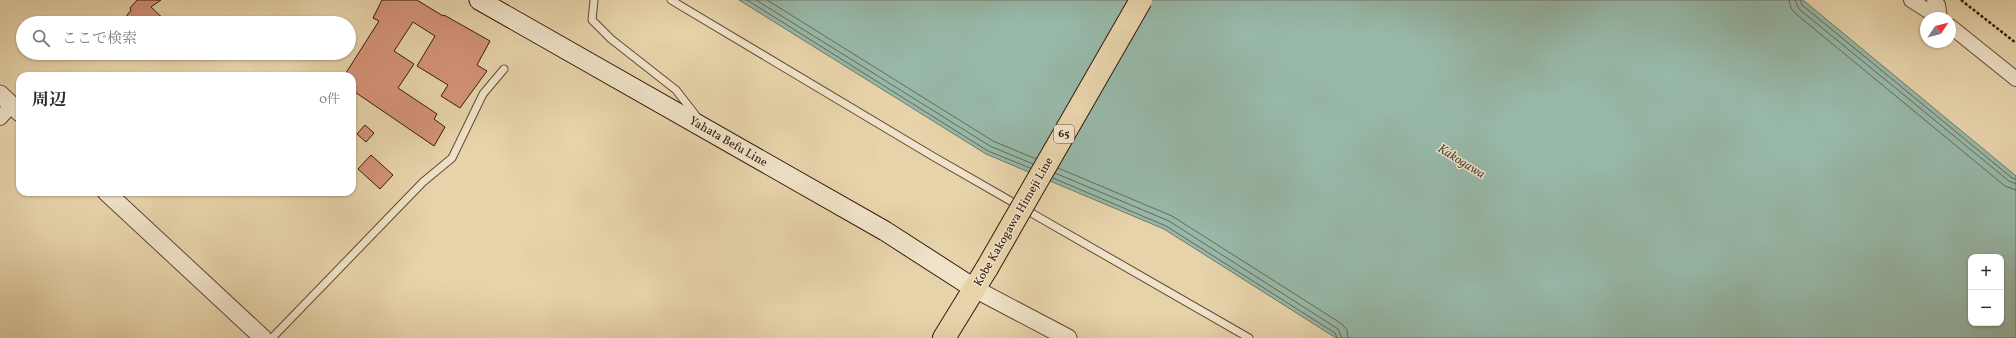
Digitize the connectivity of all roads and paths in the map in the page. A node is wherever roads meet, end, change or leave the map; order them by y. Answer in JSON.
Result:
{"nodes":[{"id":1,"x":479,"y":0,"type":"edge"},
{"id":2,"x":594,"y":0,"type":"edge"},
{"id":3,"x":671,"y":0,"type":"edge"},
{"id":4,"x":1141,"y":0,"type":"edge"},
{"id":5,"x":1911,"y":0,"type":"edge"},
{"id":6,"x":1934,"y":0,"type":"edge"},
{"id":7,"x":1961,"y":0,"type":"edge"},
{"id":8,"x":1930,"y":12,"type":"edge"},
{"id":9,"x":1939,"y":12,"type":"edge"},
{"id":10,"x":1956,"y":31,"type":"edge"},
{"id":11,"x":2016,"y":43,"type":"edge"},
{"id":12,"x":504,"y":69,"type":"dead end"},
{"id":13,"x":2016,"y":79,"type":"edge"},
{"id":14,"x":11,"y":104,"type":"edge"},
{"id":15,"x":0,"y":118,"type":"edge"},
{"id":16,"x":708,"y":130,"type":"junction"},
{"id":17,"x":110,"y":196,"type":"edge"},
{"id":18,"x":975,"y":290,"type":"junction"},
{"id":19,"x":1050,"y":333,"type":"edge"},
{"id":20,"x":263,"y":338,"type":"edge"},
{"id":21,"x":272,"y":338,"type":"edge"},
{"id":22,"x":944,"y":338,"type":"edge"},
{"id":23,"x":1068,"y":338,"type":"edge"},
{"id":24,"x":1249,"y":338,"type":"edge"}],
"edges":[{"from":1,"to":16,"type":"main road","name":"Yahata Befu Line"},
{"from":2,"to":16,"type":"lane"},
{"from":3,"to":24,"type":"lane"},
{"from":4,"to":18,"type":"main road","name":"Kobe Kakogawa Himeji Line","number":"65","bridge":true},
{"from":5,"to":8,"type":"street"},
{"from":6,"to":9,"type":"street"},
{"from":7,"to":11,"type":"path"},
{"from":10,"to":13,"type":"street"},
{"from":12,"to":21,"type":"lane"},
{"from":14,"to":15,"type":"street"},
{"from":16,"to":18,"type":"main road","name":"Yahata Befu Line"},
{"from":17,"to":20,"type":"street"},
{"from":18,"to":19,"type":"street"},
{"from":18,"to":22,"type":"main road","name":"Kobe Kakogawa Himeji Line","number":"65"},
{"from":19,"to":23,"type":"street"}]}
